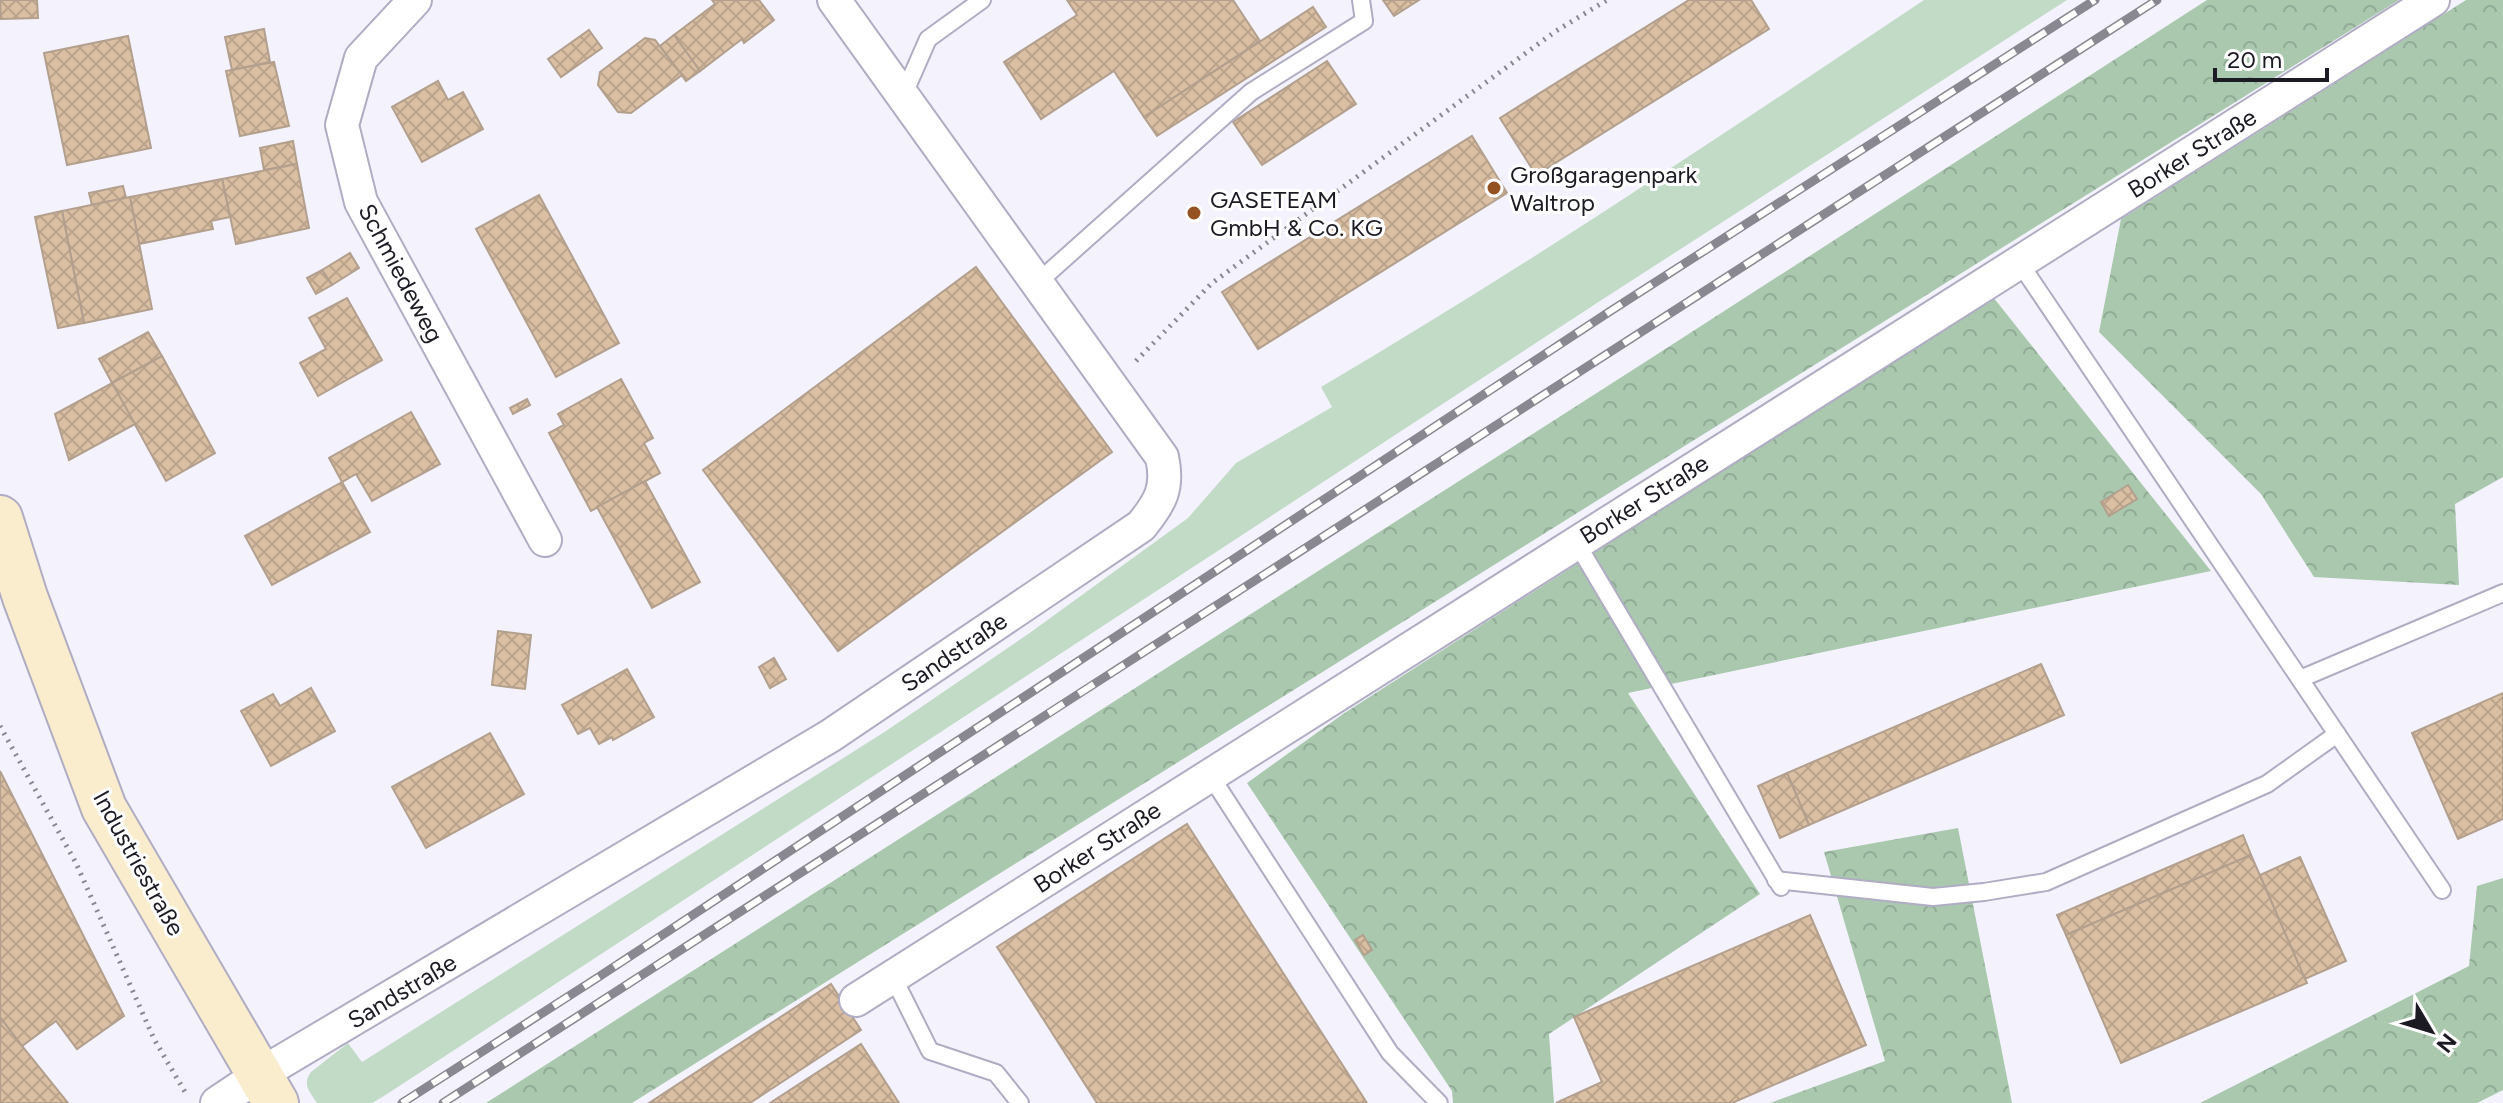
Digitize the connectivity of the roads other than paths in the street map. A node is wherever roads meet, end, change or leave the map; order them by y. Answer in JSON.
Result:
{"nodes":[{"id":1,"x":834,"y":0,"type":"edge"},
{"id":2,"x":982,"y":0,"type":"edge"},
{"id":3,"x":1361,"y":0,"type":"edge"},
{"id":4,"x":2433,"y":0,"type":"edge"},
{"id":5,"x":411,"y":1,"type":"edge"},
{"id":6,"x":903,"y":96,"type":"junction"},
{"id":7,"x":2019,"y":262,"type":"junction"},
{"id":8,"x":1037,"y":283,"type":"junction"},
{"id":9,"x":0,"y":518,"type":"edge"},
{"id":10,"x":545,"y":540,"type":"dead end"},
{"id":11,"x":1576,"y":542,"type":"junction"},
{"id":12,"x":2503,"y":593,"type":"edge"},
{"id":13,"x":2300,"y":679,"type":"junction"},
{"id":14,"x":2337,"y":734,"type":"junction"},
{"id":15,"x":1210,"y":775,"type":"junction"},
{"id":16,"x":2442,"y":890,"type":"dead end"},
{"id":17,"x":893,"y":977,"type":"junction"},
{"id":18,"x":856,"y":1000,"type":"dead end"},
{"id":19,"x":268,"y":1089,"type":"edge"},
{"id":20,"x":217,"y":1103,"type":"edge"},
{"id":21,"x":1020,"y":1103,"type":"edge"},
{"id":22,"x":1439,"y":1103,"type":"edge"}],
"edges":[{"from":1,"to":6,"type":"street","name":"Sandstraße"},
{"from":2,"to":6,"type":"lane"},
{"from":3,"to":8,"type":"lane"},
{"from":4,"to":7,"type":"street","name":"Borker Straße"},
{"from":5,"to":10,"type":"street","name":"Schmiedeweg"},
{"from":6,"to":8,"type":"street","name":"Sandstraße"},
{"from":7,"to":11,"type":"street","name":"Borker Straße"},
{"from":7,"to":13,"type":"lane"},
{"from":8,"to":19,"type":"street","name":"Sandstraße"},
{"from":9,"to":19,"type":"main road","name":"Industriestraße"},
{"from":11,"to":14,"type":"lane"},
{"from":11,"to":15,"type":"street","name":"Borker Straße"},
{"from":12,"to":13,"type":"lane"},
{"from":13,"to":14,"type":"lane"},
{"from":14,"to":16,"type":"lane"},
{"from":15,"to":17,"type":"street","name":"Borker Straße"},
{"from":15,"to":22,"type":"lane"},
{"from":17,"to":18,"type":"street","name":"Borker Straße"},
{"from":17,"to":21,"type":"lane"},
{"from":19,"to":20,"type":"street","name":"Sandstraße"}]}
